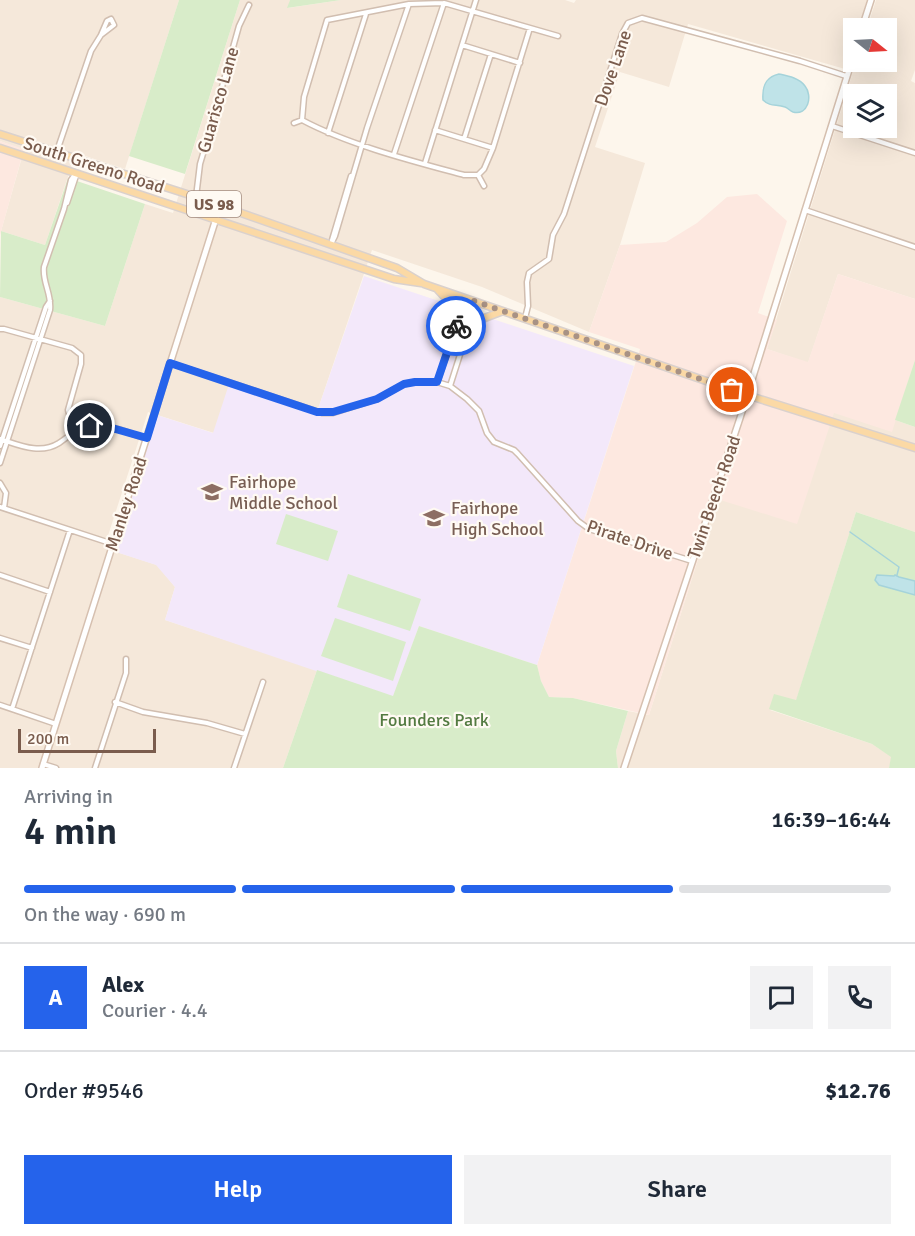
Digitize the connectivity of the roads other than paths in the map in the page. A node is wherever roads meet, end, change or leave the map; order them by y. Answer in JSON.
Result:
{"nodes":[{"id":1,"x":476,"y":0,"type":"edge"},
{"id":2,"x":870,"y":0,"type":"edge"},
{"id":3,"x":444,"y":3,"type":"junction"},
{"id":4,"x":249,"y":4,"type":"dead end"},
{"id":5,"x":409,"y":4,"type":"junction"},
{"id":6,"x":473,"y":10,"type":"junction"},
{"id":7,"x":366,"y":14,"type":"junction"},
{"id":8,"x":865,"y":18,"type":"edge"},
{"id":9,"x":530,"y":28,"type":"junction"},
{"id":10,"x":101,"y":35,"type":"dead end"},
{"id":11,"x":558,"y":36,"type":"dead end"},
{"id":12,"x":462,"y":45,"type":"junction"},
{"id":13,"x":491,"y":54,"type":"junction"},
{"id":14,"x":520,"y":63,"type":"junction"},
{"id":15,"x":847,"y":72,"type":"edge"},
{"id":16,"x":846,"y":76,"type":"junction"},
{"id":17,"x":302,"y":120,"type":"junction"},
{"id":18,"x":294,"y":123,"type":"dead end"},
{"id":19,"x":832,"y":126,"type":"junction"},
{"id":20,"x":435,"y":130,"type":"junction"},
{"id":21,"x":328,"y":133,"type":"junction"},
{"id":22,"x":0,"y":134,"type":"edge"},
{"id":23,"x":464,"y":139,"type":"junction"},
{"id":24,"x":362,"y":145,"type":"junction"},
{"id":25,"x":0,"y":148,"type":"edge"},
{"id":26,"x":493,"y":148,"type":"junction"},
{"id":27,"x":56,"y":152,"type":"junction"},
{"id":28,"x":915,"y":153,"type":"edge"},
{"id":29,"x":394,"y":154,"type":"junction"},
{"id":30,"x":425,"y":163,"type":"junction"},
{"id":31,"x":76,"y":173,"type":"junction"},
{"id":32,"x":478,"y":175,"type":"junction"},
{"id":33,"x":484,"y":186,"type":"dead end"},
{"id":34,"x":196,"y":197,"type":"junction"},
{"id":35,"x":220,"y":206,"type":"junction"},
{"id":36,"x":804,"y":209,"type":"junction"},
{"id":37,"x":216,"y":219,"type":"junction"},
{"id":38,"x":331,"y":244,"type":"junction"},
{"id":39,"x":915,"y":247,"type":"edge"},
{"id":40,"x":424,"y":284,"type":"junction"},
{"id":41,"x":435,"y":287,"type":"junction"},
{"id":42,"x":474,"y":301,"type":"junction"},
{"id":43,"x":503,"y":311,"type":"junction"},
{"id":44,"x":525,"y":318,"type":"junction"},
{"id":45,"x":456,"y":325,"type":"junction"},
{"id":46,"x":0,"y":329,"type":"edge"},
{"id":47,"x":468,"y":330,"type":"junction"},
{"id":48,"x":38,"y":338,"type":"junction"},
{"id":49,"x":170,"y":363,"type":"junction"},
{"id":50,"x":437,"y":382,"type":"junction"},
{"id":51,"x":450,"y":386,"type":"junction"},
{"id":52,"x":747,"y":395,"type":"junction"},
{"id":53,"x":74,"y":432,"type":"junction"},
{"id":54,"x":147,"y":438,"type":"junction"},
{"id":55,"x":3,"y":440,"type":"edge"},
{"id":56,"x":0,"y":446,"type":"edge"},
{"id":57,"x":915,"y":448,"type":"edge"},
{"id":58,"x":0,"y":463,"type":"edge"},
{"id":59,"x":0,"y":483,"type":"edge"},
{"id":60,"x":2,"y":507,"type":"edge"},
{"id":61,"x":70,"y":530,"type":"junction"},
{"id":62,"x":113,"y":544,"type":"junction"},
{"id":63,"x":692,"y":561,"type":"junction"},
{"id":64,"x":0,"y":575,"type":"edge"},
{"id":65,"x":50,"y":592,"type":"junction"},
{"id":66,"x":0,"y":638,"type":"edge"},
{"id":67,"x":32,"y":648,"type":"junction"},
{"id":68,"x":126,"y":659,"type":"dead end"},
{"id":69,"x":263,"y":682,"type":"dead end"},
{"id":70,"x":115,"y":702,"type":"junction"},
{"id":71,"x":0,"y":705,"type":"edge"},
{"id":72,"x":12,"y":709,"type":"junction"},
{"id":73,"x":56,"y":724,"type":"junction"},
{"id":74,"x":244,"y":735,"type":"junction"},
{"id":75,"x":43,"y":766,"type":"edge"},
{"id":76,"x":56,"y":768,"type":"edge"},
{"id":77,"x":95,"y":768,"type":"edge"},
{"id":78,"x":234,"y":768,"type":"edge"},
{"id":79,"x":624,"y":768,"type":"edge"}],
"edges":[{"from":1,"to":6,"type":"street"},
{"from":2,"to":8,"type":"street"},
{"from":3,"to":5,"type":"street"},
{"from":3,"to":6,"type":"street"},
{"from":3,"to":29,"type":"street"},
{"from":4,"to":34,"type":"street","name":"Guarisco Lane"},
{"from":5,"to":7,"type":"street"},
{"from":5,"to":24,"type":"street"},
{"from":6,"to":9,"type":"street"},
{"from":6,"to":12,"type":"street"},
{"from":7,"to":17,"type":"street"},
{"from":7,"to":21,"type":"street"},
{"from":9,"to":11,"type":"street"},
{"from":9,"to":14,"type":"street"},
{"from":10,"to":27,"type":"street"},
{"from":12,"to":13,"type":"street"},
{"from":12,"to":20,"type":"street"},
{"from":13,"to":14,"type":"street"},
{"from":13,"to":23,"type":"street"},
{"from":14,"to":26,"type":"street"},
{"from":15,"to":16,"type":"street","name":"Twin Beech Road"},
{"from":16,"to":19,"type":"street","name":"Twin Beech Road"},
{"from":16,"to":44,"type":"street","name":"Dove Lane"},
{"from":17,"to":18,"type":"street"},
{"from":17,"to":21,"type":"street"},
{"from":19,"to":28,"type":"street"},
{"from":19,"to":36,"type":"street","name":"Twin Beech Road"},
{"from":20,"to":23,"type":"street"},
{"from":20,"to":30,"type":"street"},
{"from":21,"to":24,"type":"street"},
{"from":22,"to":27,"type":"main road","name":"South Greeno Road","number":"US 98"},
{"from":23,"to":26,"type":"street"},
{"from":24,"to":29,"type":"street"},
{"from":24,"to":38,"type":"street"},
{"from":25,"to":31,"type":"main road","name":"South Greeno Road","number":"US 98"},
{"from":26,"to":32,"type":"street"},
{"from":27,"to":34,"type":"main road","name":"South Greeno Road","number":"US 98"},
{"from":29,"to":30,"type":"street"},
{"from":30,"to":32,"type":"street"},
{"from":31,"to":37,"type":"main road","name":"South Greeno Road","number":"US 98"},
{"from":31,"to":48,"type":"street"},
{"from":32,"to":33,"type":"street"},
{"from":34,"to":35,"type":"main road","name":"South Greeno Road","number":"US 98"},
{"from":35,"to":37,"type":"street","name":"Manley Road"},
{"from":35,"to":38,"type":"main road","name":"South Greeno Road","number":"US 98"},
{"from":36,"to":39,"type":"street"},
{"from":36,"to":52,"type":"street","name":"Twin Beech Road"},
{"from":37,"to":40,"type":"main road","name":"South Greeno Road","number":"US 98"},
{"from":37,"to":49,"type":"street","name":"Manley Road"},
{"from":38,"to":40,"type":"main road","name":"South Greeno Road","number":"US 98"},
{"from":40,"to":41,"type":"main road","name":"South Greeno Road","number":"US 98"},
{"from":41,"to":42,"type":"main road","name":"South Greeno Road","number":"US 98"},
{"from":41,"to":45,"type":"main road"},
{"from":42,"to":43,"type":"main road","name":"South Greeno Road","number":"US 98"},
{"from":42,"to":45,"type":"street"},
{"from":42,"to":47,"type":"street"},
{"from":43,"to":44,"type":"main road","name":"South Greeno Road","number":"US 98"},
{"from":43,"to":47,"type":"main road"},
{"from":44,"to":52,"type":"main road","name":"South Greeno Road","number":"US 98"},
{"from":45,"to":50,"type":"street"},
{"from":46,"to":48,"type":"street"},
{"from":47,"to":51,"type":"street"},
{"from":48,"to":53,"type":"street"},
{"from":48,"to":55,"type":"street"},
{"from":49,"to":50,"type":"street","name":"Pirate Drive"},
{"from":49,"to":54,"type":"street","name":"Manley Road"},
{"from":50,"to":51,"type":"street","name":"Pirate Drive"},
{"from":51,"to":63,"type":"street","name":"Pirate Drive"},
{"from":52,"to":57,"type":"main road","name":"South Greeno Road","number":"US 98"},
{"from":52,"to":63,"type":"street","name":"Twin Beech Road"},
{"from":53,"to":54,"type":"street"},
{"from":53,"to":55,"type":"street"},
{"from":54,"to":62,"type":"street","name":"Manley Road"},
{"from":55,"to":56,"type":"street"},
{"from":55,"to":58,"type":"street"},
{"from":59,"to":60,"type":"street"},
{"from":60,"to":61,"type":"street"},
{"from":61,"to":62,"type":"street"},
{"from":61,"to":65,"type":"street"},
{"from":62,"to":73,"type":"street","name":"Manley Road"},
{"from":63,"to":79,"type":"street","name":"Twin Beech Road"},
{"from":64,"to":65,"type":"street"},
{"from":65,"to":67,"type":"street"},
{"from":66,"to":67,"type":"street"},
{"from":67,"to":72,"type":"street"},
{"from":68,"to":70,"type":"street"},
{"from":69,"to":74,"type":"street"},
{"from":70,"to":74,"type":"street"},
{"from":70,"to":77,"type":"street"},
{"from":71,"to":72,"type":"street"},
{"from":72,"to":73,"type":"street"},
{"from":73,"to":75,"type":"street","name":"Manley Road"},
{"from":74,"to":78,"type":"street"},
{"from":75,"to":76,"type":"street"}]}
